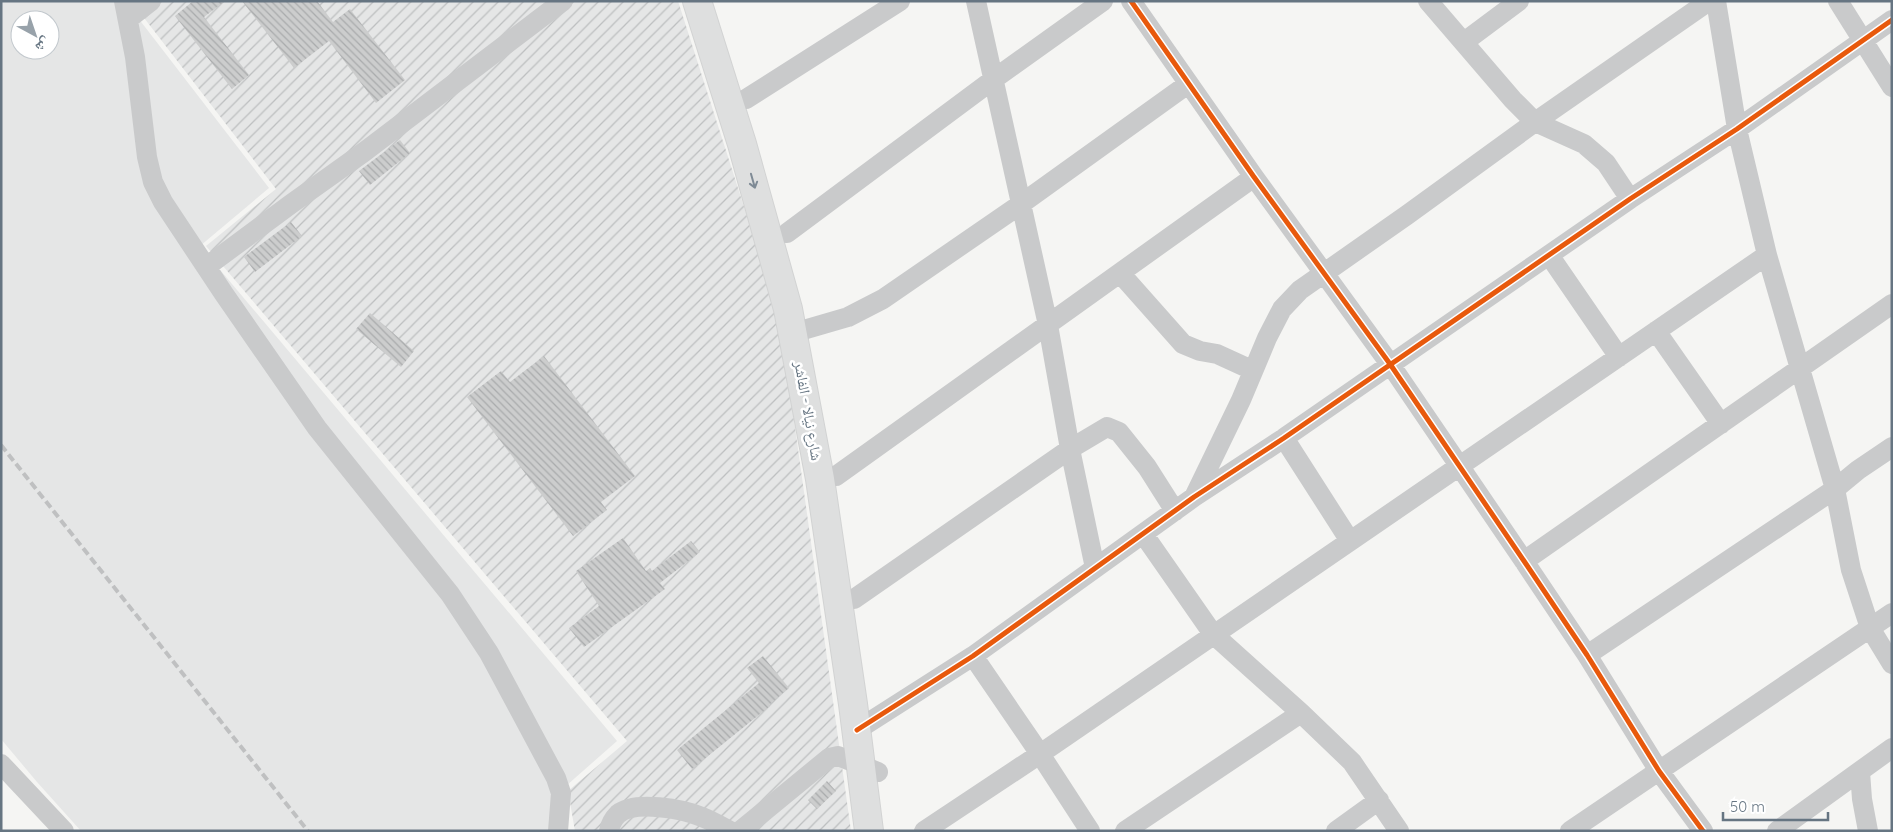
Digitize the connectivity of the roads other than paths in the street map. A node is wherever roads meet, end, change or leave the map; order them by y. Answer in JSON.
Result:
{"nodes":[{"id":1,"x":151,"y":1,"type":"edge"},
{"id":2,"x":563,"y":1,"type":"edge"},
{"id":3,"x":697,"y":1,"type":"edge"},
{"id":4,"x":714,"y":1,"type":"edge"},
{"id":5,"x":900,"y":1,"type":"edge"},
{"id":6,"x":976,"y":1,"type":"edge"},
{"id":7,"x":1103,"y":1,"type":"edge"},
{"id":8,"x":1130,"y":1,"type":"edge"},
{"id":9,"x":1428,"y":1,"type":"edge"},
{"id":10,"x":1518,"y":1,"type":"edge"},
{"id":11,"x":1709,"y":1,"type":"edge"},
{"id":12,"x":1716,"y":1,"type":"edge"},
{"id":13,"x":1838,"y":1,"type":"edge"},
{"id":14,"x":126,"y":10,"type":"edge"},
{"id":15,"x":1892,"y":20,"type":"edge"},
{"id":16,"x":1863,"y":41,"type":"junction"},
{"id":17,"x":1464,"y":42,"type":"junction"},
{"id":18,"x":994,"y":79,"type":"junction"},
{"id":19,"x":1188,"y":84,"type":"junction"},
{"id":20,"x":1892,"y":87,"type":"edge"},
{"id":21,"x":746,"y":99,"type":"junction"},
{"id":22,"x":1535,"y":122,"type":"junction"},
{"id":23,"x":1737,"y":129,"type":"junction"},
{"id":24,"x":1254,"y":177,"type":"junction"},
{"id":25,"x":1630,"y":199,"type":"junction"},
{"id":26,"x":1021,"y":204,"type":"junction"},
{"id":27,"x":787,"y":233,"type":"junction"},
{"id":28,"x":1549,"y":255,"type":"junction"},
{"id":29,"x":1767,"y":255,"type":"junction"},
{"id":30,"x":206,"y":267,"type":"junction"},
{"id":31,"x":1120,"y":273,"type":"junction"},
{"id":32,"x":1324,"y":274,"type":"junction"},
{"id":33,"x":1892,"y":304,"type":"edge"},
{"id":34,"x":1048,"y":325,"type":"junction"},
{"id":35,"x":801,"y":331,"type":"junction"},
{"id":36,"x":1656,"y":331,"type":"junction"},
{"id":37,"x":1620,"y":357,"type":"junction"},
{"id":38,"x":1390,"y":364,"type":"junction"},
{"id":39,"x":1801,"y":369,"type":"junction"},
{"id":40,"x":1252,"y":370,"type":"junction"},
{"id":41,"x":1721,"y":424,"type":"junction"},
{"id":42,"x":1284,"y":438,"type":"junction"},
{"id":43,"x":1892,"y":447,"type":"edge"},
{"id":44,"x":1070,"y":449,"type":"junction"},
{"id":45,"x":1460,"y":467,"type":"junction"},
{"id":46,"x":836,"y":476,"type":"junction"},
{"id":47,"x":1835,"y":489,"type":"junction"},
{"id":48,"x":1194,"y":497,"type":"junction"},
{"id":49,"x":1175,"y":511,"type":"junction"},
{"id":50,"x":1144,"y":534,"type":"junction"},
{"id":51,"x":1350,"y":541,"type":"junction"},
{"id":52,"x":1524,"y":561,"type":"junction"},
{"id":53,"x":1095,"y":568,"type":"junction"},
{"id":54,"x":854,"y":600,"type":"junction"},
{"id":55,"x":1892,"y":613,"type":"edge"},
{"id":56,"x":1870,"y":628,"type":"junction"},
{"id":57,"x":1213,"y":634,"type":"junction"},
{"id":58,"x":1586,"y":655,"type":"junction"},
{"id":59,"x":973,"y":656,"type":"junction"},
{"id":60,"x":1892,"y":664,"type":"edge"},
{"id":61,"x":1301,"y":713,"type":"junction"},
{"id":62,"x":864,"y":726,"type":"junction"},
{"id":63,"x":1892,"y":748,"type":"edge"},
{"id":64,"x":1040,"y":754,"type":"junction"},
{"id":65,"x":2,"y":767,"type":"edge"},
{"id":66,"x":870,"y":768,"type":"junction"},
{"id":67,"x":1659,"y":771,"type":"junction"},
{"id":68,"x":1860,"y":772,"type":"junction"},
{"id":69,"x":1379,"y":800,"type":"junction"},
{"id":70,"x":64,"y":831,"type":"edge"},
{"id":71,"x":558,"y":831,"type":"edge"},
{"id":72,"x":609,"y":831,"type":"edge"},
{"id":73,"x":730,"y":831,"type":"edge"},
{"id":74,"x":740,"y":831,"type":"edge"},
{"id":75,"x":870,"y":831,"type":"edge"},
{"id":76,"x":886,"y":831,"type":"edge"},
{"id":77,"x":924,"y":831,"type":"edge"},
{"id":78,"x":1090,"y":831,"type":"edge"},
{"id":79,"x":1125,"y":831,"type":"edge"},
{"id":80,"x":1336,"y":831,"type":"edge"},
{"id":81,"x":1399,"y":831,"type":"edge"},
{"id":82,"x":1570,"y":831,"type":"edge"},
{"id":83,"x":1703,"y":831,"type":"edge"},
{"id":84,"x":1777,"y":831,"type":"edge"},
{"id":85,"x":1868,"y":831,"type":"edge"}],
"edges":[{"from":1,"to":14,"type":"street"},
{"from":2,"to":30,"type":"street"},
{"from":3,"to":35,"type":"highway","name":"شارع نيالا - الفاشر","one_way":true},
{"from":4,"to":21,"type":"highway","name":"شارع نيالا - الفاشر"},
{"from":5,"to":21,"type":"street"},
{"from":6,"to":18,"type":"street"},
{"from":7,"to":18,"type":"street"},
{"from":8,"to":19,"type":"street"},
{"from":9,"to":17,"type":"street"},
{"from":10,"to":17,"type":"street"},
{"from":11,"to":22,"type":"street"},
{"from":12,"to":23,"type":"street"},
{"from":13,"to":16,"type":"street"},
{"from":14,"to":30,"type":"street"},
{"from":15,"to":16,"type":"street"},
{"from":16,"to":20,"type":"street"},
{"from":16,"to":23,"type":"street"},
{"from":17,"to":22,"type":"street"},
{"from":18,"to":26,"type":"street"},
{"from":18,"to":27,"type":"street"},
{"from":19,"to":24,"type":"street"},
{"from":19,"to":26,"type":"street"},
{"from":21,"to":27,"type":"highway","name":"شارع نيالا - الفاشر"},
{"from":22,"to":25,"type":"street"},
{"from":22,"to":32,"type":"street"},
{"from":23,"to":25,"type":"street"},
{"from":23,"to":29,"type":"street"},
{"from":24,"to":31,"type":"street"},
{"from":24,"to":32,"type":"street"},
{"from":25,"to":28,"type":"street"},
{"from":26,"to":34,"type":"street"},
{"from":26,"to":35,"type":"street"},
{"from":27,"to":35,"type":"highway","name":"شارع نيالا - الفاشر"},
{"from":28,"to":37,"type":"street"},
{"from":28,"to":38,"type":"street"},
{"from":29,"to":36,"type":"street"},
{"from":29,"to":39,"type":"street"},
{"from":30,"to":71,"type":"street"},
{"from":31,"to":34,"type":"street"},
{"from":31,"to":40,"type":"street"},
{"from":32,"to":38,"type":"street"},
{"from":32,"to":40,"type":"street"},
{"from":33,"to":39,"type":"street"},
{"from":34,"to":44,"type":"street"},
{"from":34,"to":46,"type":"street"},
{"from":35,"to":46,"type":"highway","name":"شارع نيالا - الفاشر"},
{"from":35,"to":62,"type":"highway","name":"شارع نيالا - الفاشر"},
{"from":36,"to":37,"type":"street"},
{"from":36,"to":41,"type":"street"},
{"from":37,"to":45,"type":"street"},
{"from":38,"to":42,"type":"street"},
{"from":38,"to":45,"type":"street"},
{"from":39,"to":41,"type":"street"},
{"from":39,"to":47,"type":"street"},
{"from":40,"to":48,"type":"street"},
{"from":41,"to":52,"type":"street"},
{"from":42,"to":48,"type":"street"},
{"from":42,"to":51,"type":"street"},
{"from":43,"to":47,"type":"street"},
{"from":44,"to":49,"type":"street"},
{"from":44,"to":53,"type":"street"},
{"from":44,"to":54,"type":"street"},
{"from":45,"to":51,"type":"street"},
{"from":45,"to":52,"type":"street"},
{"from":46,"to":54,"type":"highway","name":"شارع نيالا - الفاشر"},
{"from":47,"to":56,"type":"street"},
{"from":47,"to":58,"type":"street"},
{"from":48,"to":49,"type":"street"},
{"from":49,"to":50,"type":"street"},
{"from":50,"to":53,"type":"street"},
{"from":50,"to":57,"type":"street"},
{"from":51,"to":57,"type":"street"},
{"from":52,"to":58,"type":"street"},
{"from":53,"to":59,"type":"street"},
{"from":54,"to":62,"type":"highway","name":"شارع نيالا - الفاشر"},
{"from":55,"to":56,"type":"street"},
{"from":56,"to":60,"type":"street"},
{"from":56,"to":67,"type":"street"},
{"from":57,"to":61,"type":"street"},
{"from":57,"to":64,"type":"street"},
{"from":58,"to":67,"type":"street"},
{"from":59,"to":62,"type":"street"},
{"from":59,"to":64,"type":"street"},
{"from":61,"to":69,"type":"street"},
{"from":61,"to":79,"type":"street"},
{"from":62,"to":66,"type":"highway","name":"شارع نيالا - الفاشر"},
{"from":63,"to":68,"type":"street"},
{"from":64,"to":77,"type":"street"},
{"from":64,"to":78,"type":"street"},
{"from":65,"to":70,"type":"street"},
{"from":66,"to":74,"type":"street"},
{"from":66,"to":75,"type":"highway","name":"شارع نيالا - الفاشر"},
{"from":66,"to":76,"type":"highway","name":"شارع نيالا - الفاشر"},
{"from":67,"to":82,"type":"street"},
{"from":67,"to":83,"type":"street"},
{"from":68,"to":84,"type":"street"},
{"from":68,"to":85,"type":"street"},
{"from":69,"to":80,"type":"street"},
{"from":69,"to":81,"type":"street"},
{"from":72,"to":73,"type":"street"}]}
